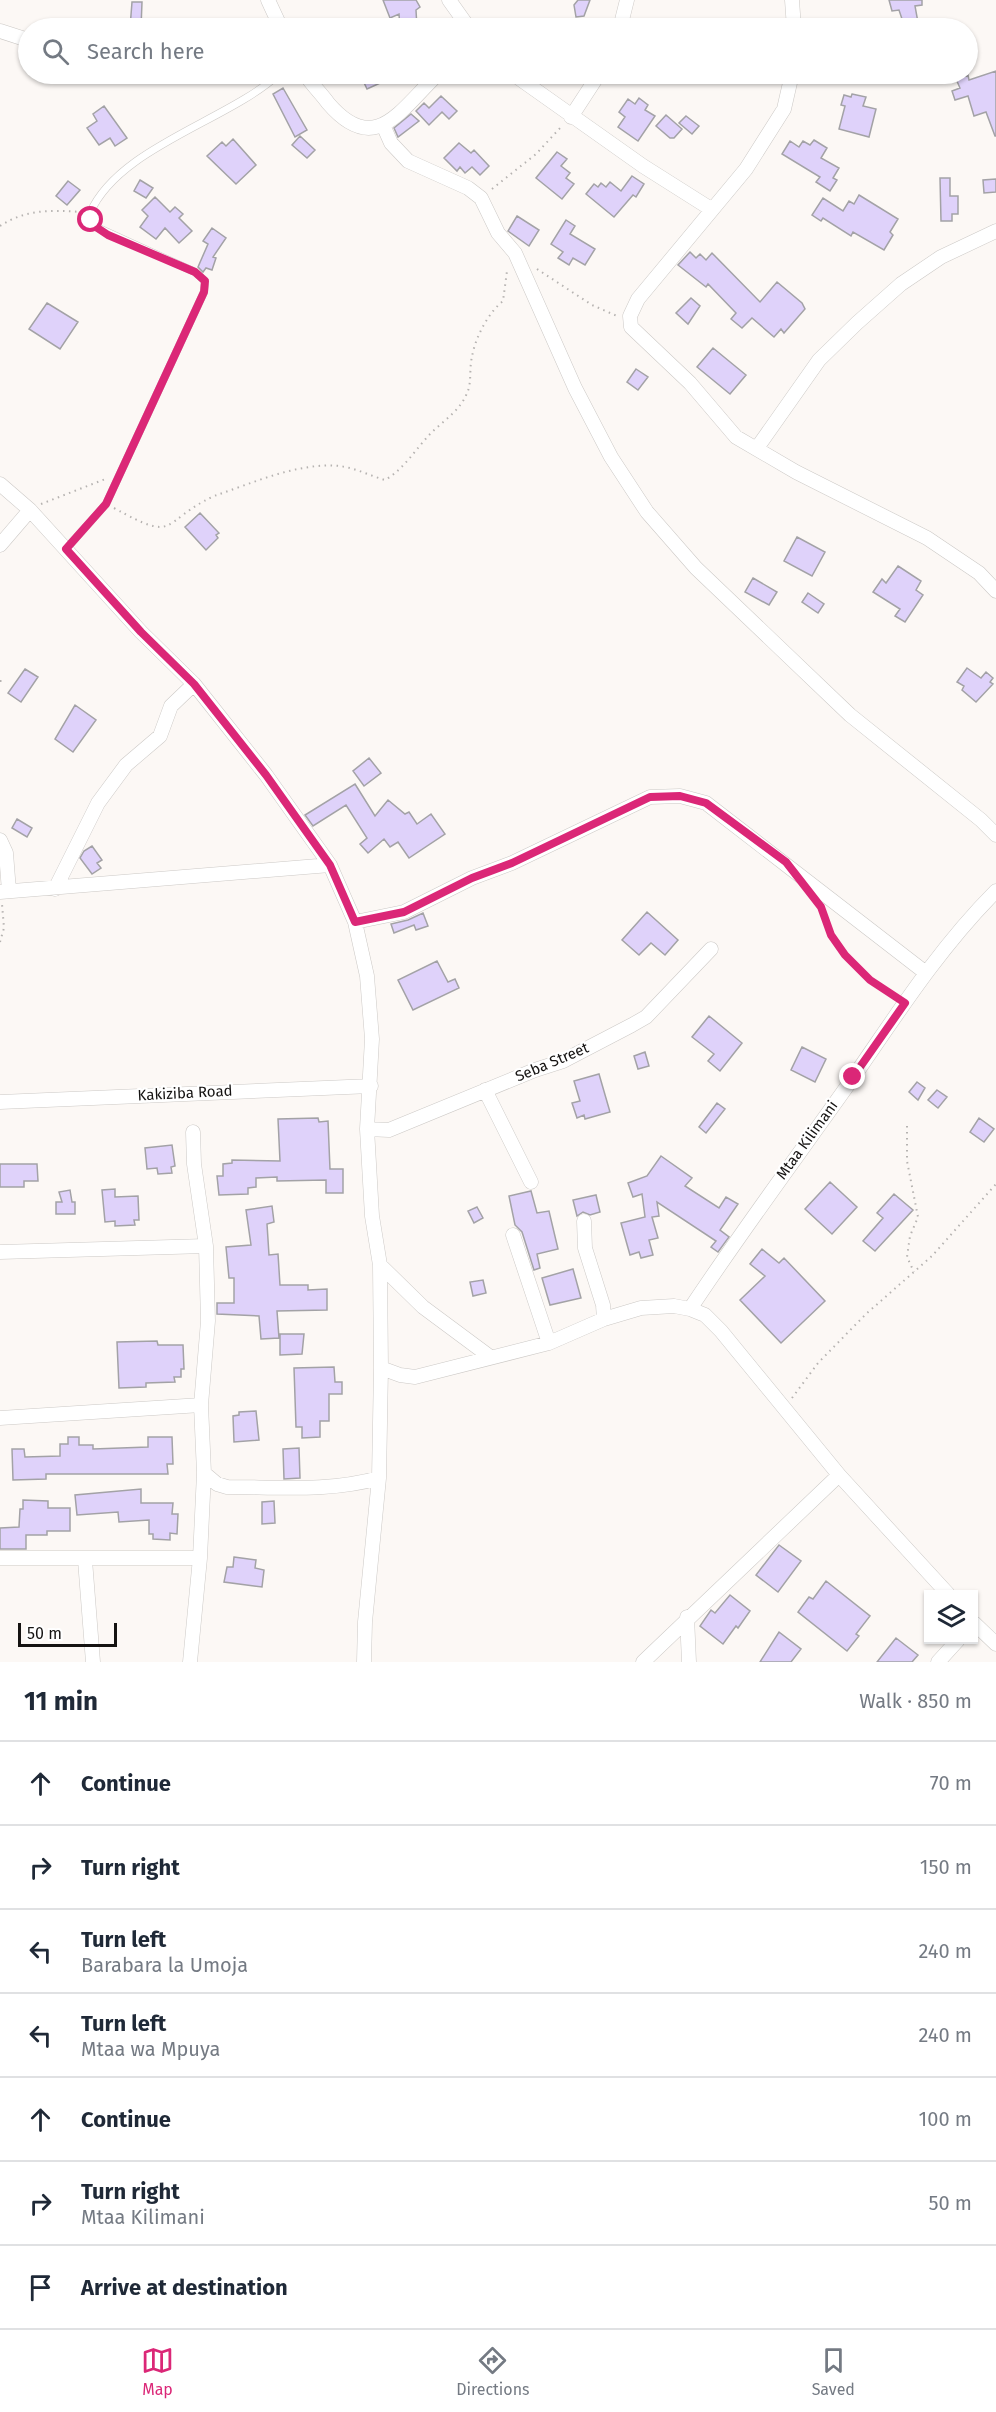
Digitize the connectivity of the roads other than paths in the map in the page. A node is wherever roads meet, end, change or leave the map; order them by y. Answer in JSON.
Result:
{"nodes":[{"id":1,"x":268,"y":0,"type":"edge"},
{"id":2,"x":449,"y":0,"type":"edge"},
{"id":3,"x":627,"y":0,"type":"edge"},
{"id":4,"x":792,"y":0,"type":"edge"},
{"id":5,"x":276,"y":18,"type":"edge"},
{"id":6,"x":462,"y":18,"type":"edge"},
{"id":7,"x":622,"y":18,"type":"edge"},
{"id":8,"x":793,"y":18,"type":"edge"},
{"id":9,"x":0,"y":31,"type":"edge"},
{"id":10,"x":18,"y":37,"type":"edge"},
{"id":11,"x":266,"y":84,"type":"edge"},
{"id":12,"x":314,"y":84,"type":"edge"},
{"id":13,"x":427,"y":84,"type":"edge"},
{"id":14,"x":526,"y":84,"type":"edge"},
{"id":15,"x":592,"y":84,"type":"edge"},
{"id":16,"x":790,"y":84,"type":"edge"},
{"id":17,"x":571,"y":117,"type":"junction"},
{"id":18,"x":383,"y":125,"type":"junction"},
{"id":19,"x":711,"y":209,"type":"junction"},
{"id":20,"x":996,"y":231,"type":"edge"},
{"id":21,"x":757,"y":448,"type":"junction"},
{"id":22,"x":0,"y":484,"type":"edge"},
{"id":23,"x":30,"y":510,"type":"junction"},
{"id":24,"x":0,"y":545,"type":"edge"},
{"id":25,"x":66,"y":549,"type":"junction"},
{"id":26,"x":996,"y":591,"type":"edge"},
{"id":27,"x":194,"y":684,"type":"junction"},
{"id":28,"x":996,"y":836,"type":"edge"},
{"id":29,"x":0,"y":840,"type":"edge"},
{"id":30,"x":330,"y":865,"type":"junction"},
{"id":31,"x":55,"y":889,"type":"junction"},
{"id":32,"x":996,"y":891,"type":"edge"},
{"id":33,"x":3,"y":892,"type":"edge"},
{"id":34,"x":355,"y":922,"type":"junction"},
{"id":35,"x":711,"y":949,"type":"dead end"},
{"id":36,"x":926,"y":973,"type":"junction"},
{"id":37,"x":371,"y":1086,"type":"junction"},
{"id":38,"x":485,"y":1090,"type":"junction"},
{"id":39,"x":0,"y":1102,"type":"edge"},
{"id":40,"x":368,"y":1129,"type":"junction"},
{"id":41,"x":193,"y":1132,"type":"dead end"},
{"id":42,"x":531,"y":1182,"type":"dead end"},
{"id":43,"x":584,"y":1221,"type":"dead end"},
{"id":44,"x":513,"y":1235,"type":"dead end"},
{"id":45,"x":206,"y":1246,"type":"junction"},
{"id":46,"x":0,"y":1252,"type":"edge"},
{"id":47,"x":380,"y":1265,"type":"junction"},
{"id":48,"x":690,"y":1309,"type":"junction"},
{"id":49,"x":604,"y":1319,"type":"junction"},
{"id":50,"x":549,"y":1343,"type":"junction"},
{"id":51,"x":489,"y":1356,"type":"junction"},
{"id":52,"x":381,"y":1368,"type":"junction"},
{"id":53,"x":201,"y":1405,"type":"junction"},
{"id":54,"x":0,"y":1418,"type":"edge"},
{"id":55,"x":204,"y":1473,"type":"junction"},
{"id":56,"x":838,"y":1475,"type":"junction"},
{"id":57,"x":379,"y":1478,"type":"junction"},
{"id":58,"x":0,"y":1558,"type":"edge"},
{"id":59,"x":200,"y":1558,"type":"junction"},
{"id":60,"x":84,"y":1560,"type":"junction"},
{"id":61,"x":944,"y":1590,"type":"edge"},
{"id":62,"x":687,"y":1617,"type":"junction"},
{"id":63,"x":978,"y":1628,"type":"edge"},
{"id":64,"x":954,"y":1644,"type":"edge"},
{"id":65,"x":996,"y":1644,"type":"edge"},
{"id":66,"x":93,"y":1662,"type":"edge"},
{"id":67,"x":190,"y":1662,"type":"edge"},
{"id":68,"x":364,"y":1662,"type":"edge"},
{"id":69,"x":643,"y":1662,"type":"edge"},
{"id":70,"x":689,"y":1662,"type":"edge"},
{"id":71,"x":938,"y":1662,"type":"edge"}],
"edges":[{"from":1,"to":5,"type":"street"},
{"from":2,"to":6,"type":"street"},
{"from":3,"to":7,"type":"street"},
{"from":4,"to":8,"type":"street"},
{"from":9,"to":10,"type":"street"},
{"from":11,"to":25,"type":"lane"},
{"from":12,"to":18,"type":"street"},
{"from":13,"to":18,"type":"street"},
{"from":14,"to":17,"type":"street"},
{"from":15,"to":17,"type":"street"},
{"from":16,"to":19,"type":"street"},
{"from":17,"to":19,"type":"street"},
{"from":18,"to":28,"type":"street"},
{"from":19,"to":21,"type":"street"},
{"from":20,"to":21,"type":"street"},
{"from":21,"to":26,"type":"street"},
{"from":22,"to":23,"type":"street"},
{"from":23,"to":24,"type":"street"},
{"from":23,"to":25,"type":"street"},
{"from":25,"to":27,"type":"street"},
{"from":27,"to":30,"type":"street"},
{"from":27,"to":31,"type":"street"},
{"from":29,"to":33,"type":"street"},
{"from":30,"to":31,"type":"street"},
{"from":30,"to":34,"type":"street"},
{"from":31,"to":33,"type":"street"},
{"from":32,"to":36,"type":"street","name":"Mtaa Kilimani"},
{"from":34,"to":36,"type":"street"},
{"from":34,"to":37,"type":"street"},
{"from":35,"to":38,"type":"street","name":"Seba Street"},
{"from":36,"to":48,"type":"street","name":"Mtaa Kilimani"},
{"from":37,"to":39,"type":"street","name":"Kakiziba Road"},
{"from":37,"to":40,"type":"street"},
{"from":38,"to":40,"type":"street","name":"Seba Street"},
{"from":38,"to":42,"type":"street"},
{"from":40,"to":47,"type":"street"},
{"from":41,"to":45,"type":"street"},
{"from":43,"to":49,"type":"street"},
{"from":44,"to":50,"type":"street"},
{"from":45,"to":46,"type":"street"},
{"from":45,"to":53,"type":"street"},
{"from":47,"to":51,"type":"street"},
{"from":47,"to":52,"type":"street"},
{"from":48,"to":49,"type":"street"},
{"from":48,"to":56,"type":"street"},
{"from":49,"to":50,"type":"street"},
{"from":50,"to":51,"type":"street"},
{"from":51,"to":52,"type":"street"},
{"from":52,"to":57,"type":"street"},
{"from":53,"to":54,"type":"street"},
{"from":53,"to":55,"type":"street"},
{"from":55,"to":57,"type":"street"},
{"from":55,"to":59,"type":"street"},
{"from":56,"to":61,"type":"street"},
{"from":56,"to":62,"type":"street"},
{"from":57,"to":68,"type":"street"},
{"from":58,"to":60,"type":"street"},
{"from":59,"to":60,"type":"street"},
{"from":59,"to":67,"type":"street"},
{"from":60,"to":66,"type":"street"},
{"from":62,"to":69,"type":"street"},
{"from":62,"to":70,"type":"street"},
{"from":63,"to":65,"type":"street"},
{"from":64,"to":71,"type":"street"}]}
